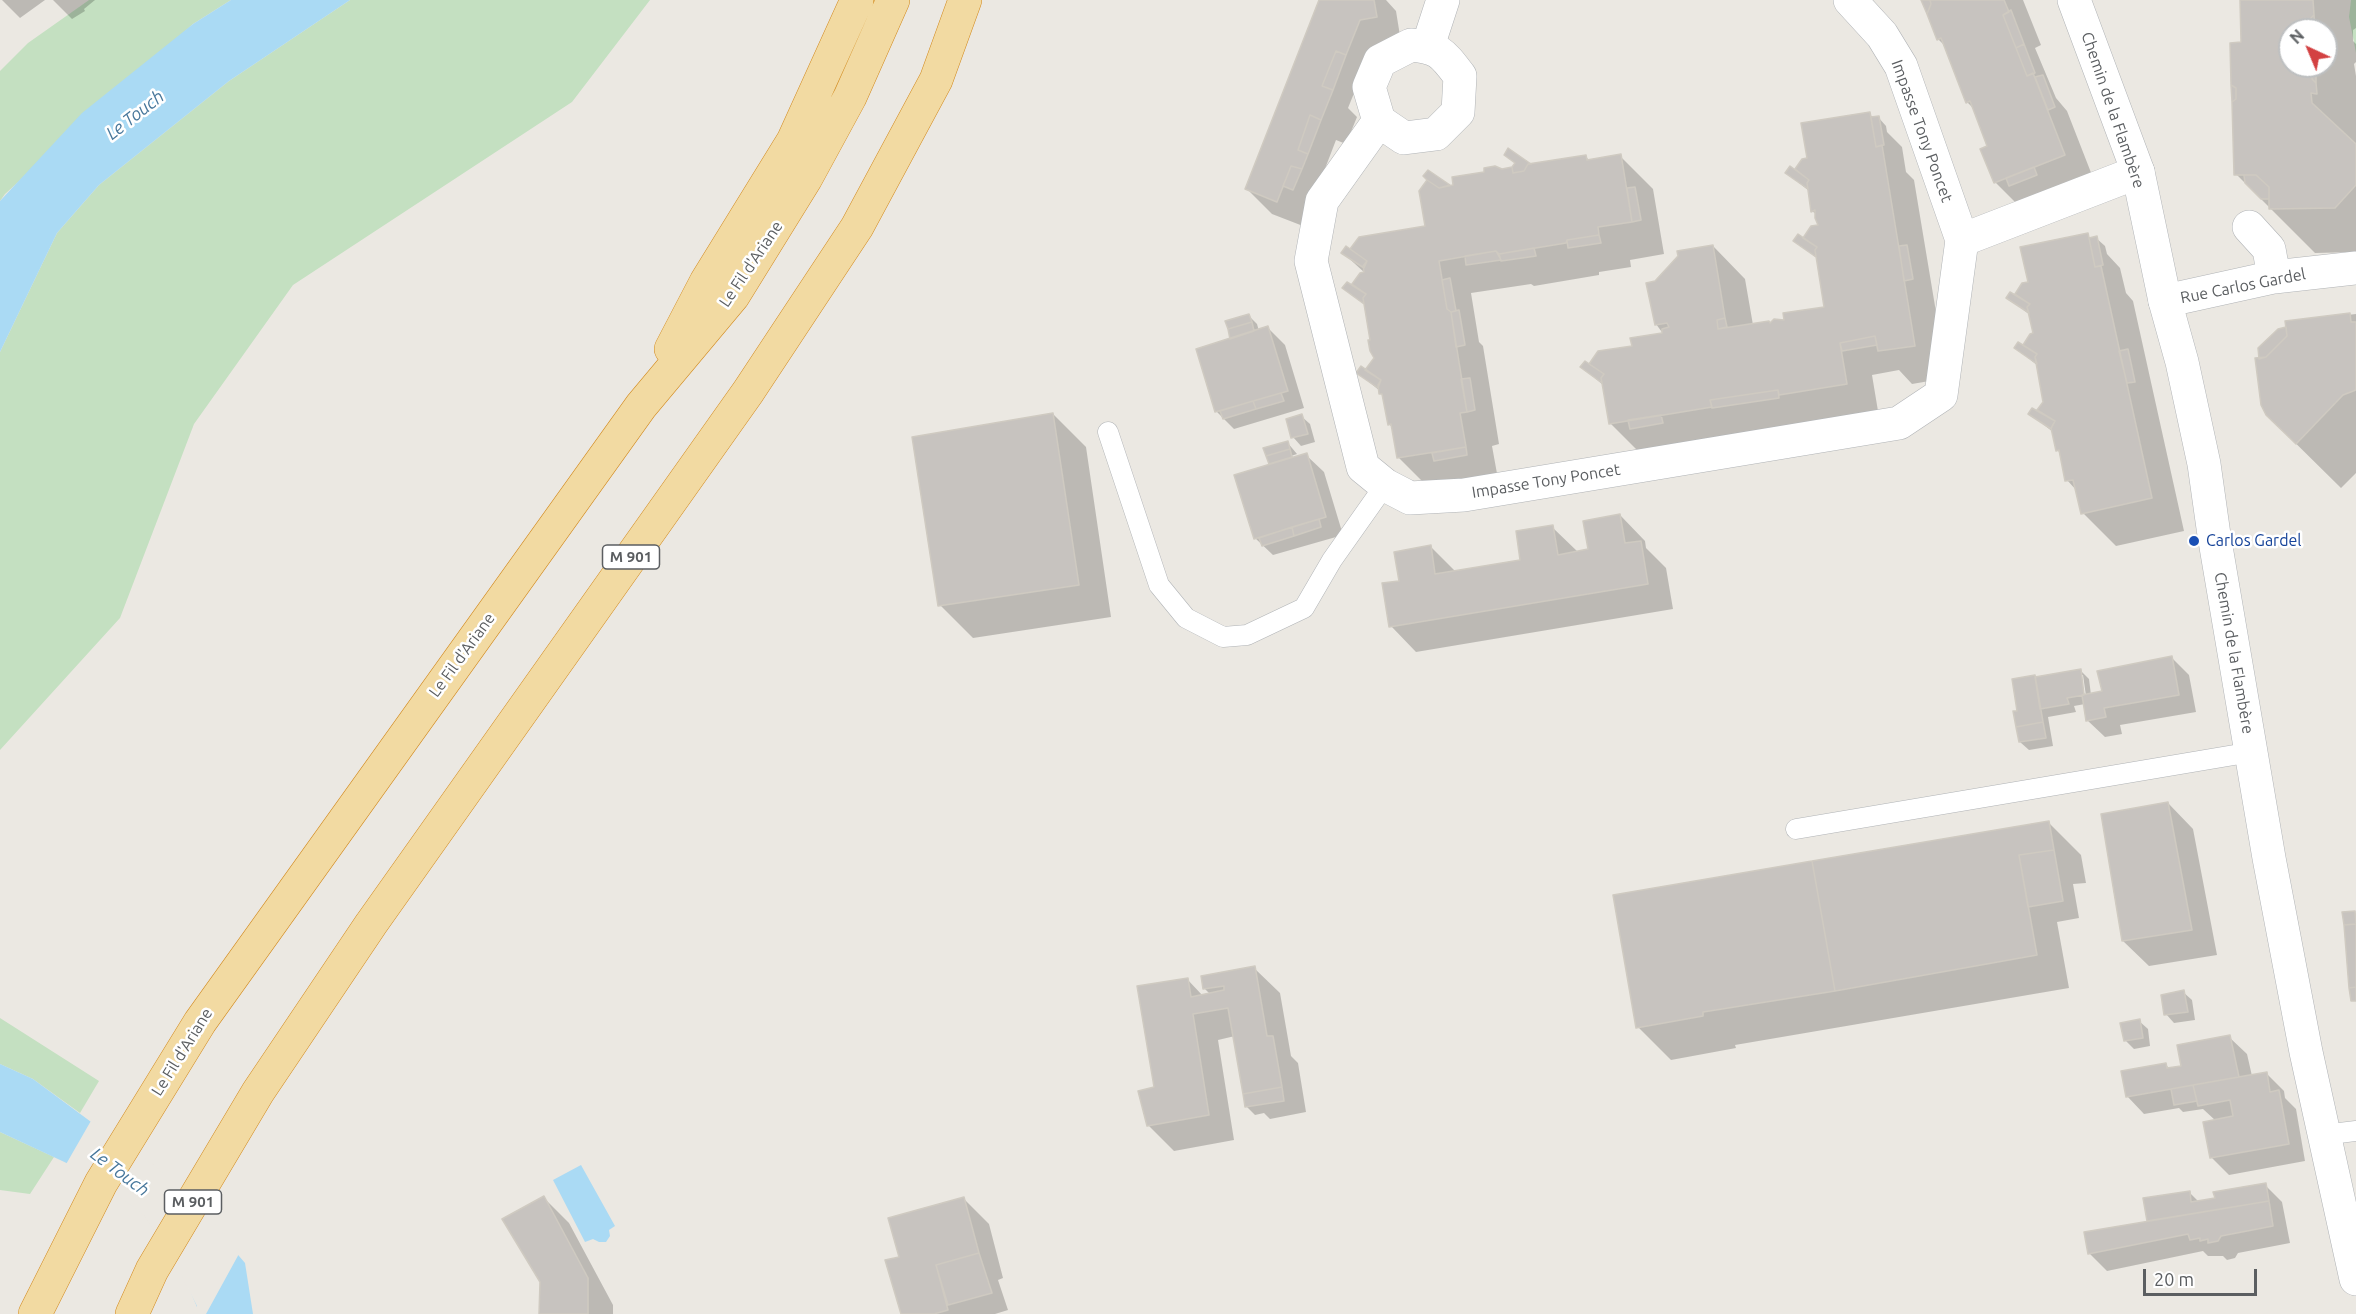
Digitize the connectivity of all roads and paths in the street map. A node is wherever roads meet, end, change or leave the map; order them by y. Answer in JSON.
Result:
{"nodes":[{"id":1,"x":857,"y":0,"type":"edge"},
{"id":2,"x":893,"y":0,"type":"edge"},
{"id":3,"x":965,"y":0,"type":"edge"},
{"id":4,"x":1443,"y":0,"type":"edge"},
{"id":5,"x":1850,"y":0,"type":"edge"},
{"id":6,"x":2074,"y":0,"type":"edge"},
{"id":7,"x":1428,"y":46,"type":"junction"},
{"id":8,"x":1378,"y":122,"type":"junction"},
{"id":9,"x":2138,"y":172,"type":"junction"},
{"id":10,"x":2249,"y":227,"type":"dead end"},
{"id":11,"x":1962,"y":240,"type":"junction"},
{"id":12,"x":2356,"y":268,"type":"edge"},
{"id":13,"x":2274,"y":277,"type":"junction"},
{"id":14,"x":2165,"y":301,"type":"junction"},
{"id":15,"x":641,"y":406,"type":"junction"},
{"id":16,"x":1108,"y":432,"type":"dead end"},
{"id":17,"x":1385,"y":484,"type":"junction"},
{"id":18,"x":2252,"y":752,"type":"junction"},
{"id":19,"x":1796,"y":829,"type":"dead end"},
{"id":20,"x":2356,"y":1131,"type":"edge"},
{"id":21,"x":2323,"y":1135,"type":"junction"},
{"id":22,"x":2356,"y":1279,"type":"edge"},
{"id":23,"x":34,"y":1314,"type":"edge"},
{"id":24,"x":132,"y":1314,"type":"edge"}],
"edges":[{"from":1,"to":15,"type":"highway"},
{"from":2,"to":15,"type":"highway","name":"Le Fil d'Ariane"},
{"from":3,"to":24,"type":"highway","number":"M 901"},
{"from":4,"to":7,"type":"street"},
{"from":5,"to":11,"type":"street","name":"Impasse Tony Poncet"},
{"from":6,"to":9,"type":"street","name":"Chemin de la Flambère"},
{"from":7,"to":8,"type":"street"},
{"from":7,"to":8,"type":"street"},
{"from":8,"to":17,"type":"street","name":"Impasse Tony Poncet"},
{"from":9,"to":11,"type":"street"},
{"from":9,"to":14,"type":"street","name":"Chemin de la Flambère"},
{"from":10,"to":13,"type":"street"},
{"from":11,"to":17,"type":"street","name":"Impasse Tony Poncet"},
{"from":12,"to":13,"type":"street","name":"Rue Carlos Gardel"},
{"from":13,"to":14,"type":"street","name":"Rue Carlos Gardel"},
{"from":14,"to":18,"type":"street","name":"Chemin de la Flambère"},
{"from":15,"to":23,"type":"highway","name":"Le Fil d'Ariane"},
{"from":16,"to":17,"type":"lane"},
{"from":18,"to":19,"type":"lane"},
{"from":18,"to":21,"type":"street","name":"Chemin de la Flambère"},
{"from":20,"to":21,"type":"lane"},
{"from":21,"to":22,"type":"street","name":"Chemin de la Flambère"}]}
